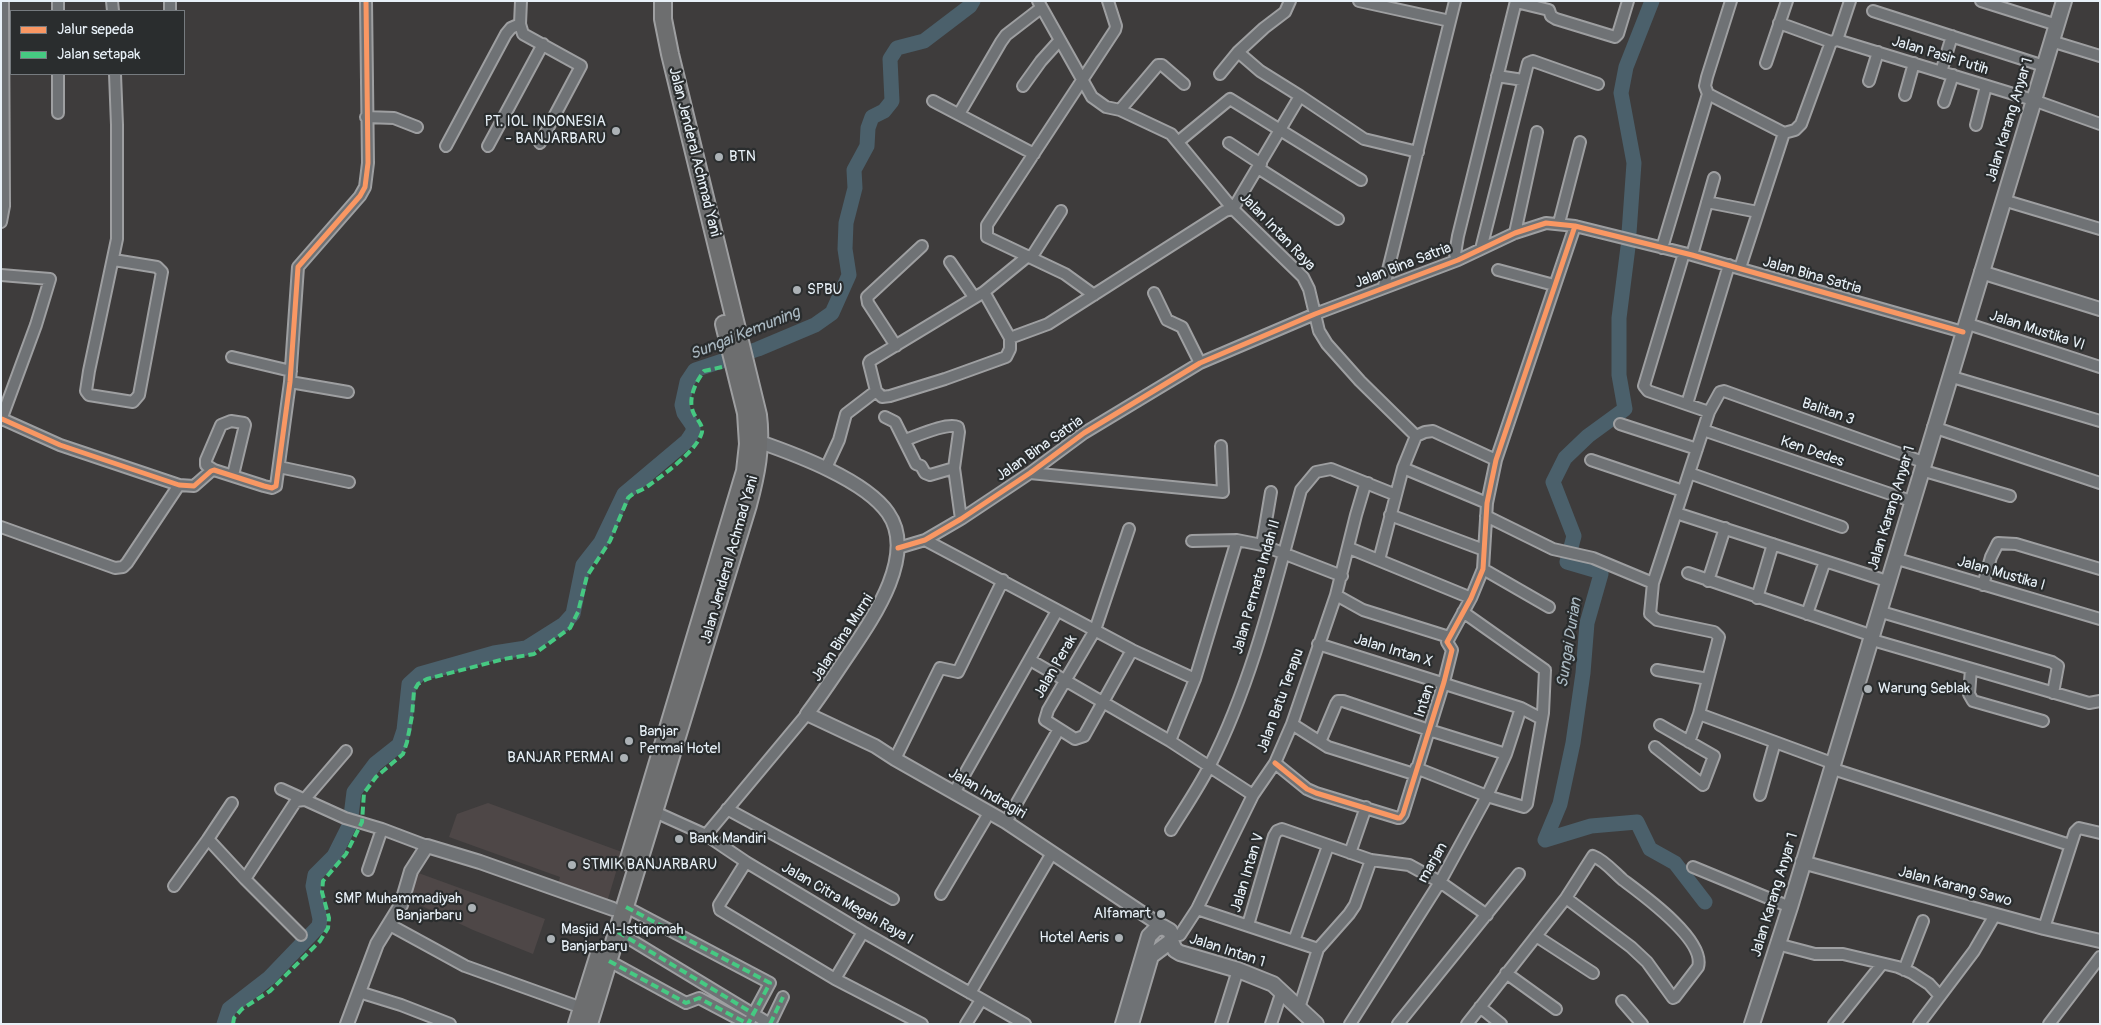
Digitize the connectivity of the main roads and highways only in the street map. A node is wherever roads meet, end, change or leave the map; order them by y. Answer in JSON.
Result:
{"nodes":[{"id":1,"x":652,"y":1,"type":"edge"},
{"id":2,"x":663,"y":1,"type":"edge"},
{"id":3,"x":2064,"y":1,"type":"edge"},
{"id":4,"x":736,"y":348,"type":"junction"},
{"id":5,"x":741,"y":371,"type":"junction"},
{"id":6,"x":708,"y":616,"type":"junction"},
{"id":7,"x":684,"y":697,"type":"junction"},
{"id":8,"x":620,"y":908,"type":"junction"},
{"id":9,"x":1169,"y":934,"type":"junction"},
{"id":10,"x":577,"y":1024,"type":"edge"},
{"id":11,"x":589,"y":1024,"type":"edge"},
{"id":12,"x":1123,"y":1024,"type":"edge"},
{"id":13,"x":1131,"y":1024,"type":"edge"},
{"id":14,"x":1316,"y":1024,"type":"edge"},
{"id":15,"x":1752,"y":1024,"type":"edge"}],
"edges":[{"from":1,"to":4,"type":"highway","name":"Jalan Jenderal Achmad Yani"},
{"from":2,"to":4,"type":"highway","name":"Jalan Jenderal Achmad Yani"},
{"from":3,"to":15,"type":"main road","name":"Jalan Karang Anyar 1"},
{"from":4,"to":5,"type":"highway","name":"Jalan Jenderal Achmad Yani"},
{"from":5,"to":6,"type":"highway","name":"Jalan Jenderal Achmad Yani"},
{"from":5,"to":6,"type":"highway","name":"Jalan Jenderal Achmad Yani"},
{"from":6,"to":7,"type":"highway","name":"Jalan Jenderal Achmad Yani"},
{"from":7,"to":8,"type":"highway","name":"Jalan Jenderal Achmad Yani"},
{"from":7,"to":8,"type":"highway","name":"Jalan Jenderal Achmad Yani"},
{"from":8,"to":10,"type":"highway","name":"Jalan Jenderal Achmad Yani"},
{"from":8,"to":11,"type":"highway","name":"Jalan Jenderal Achmad Yani"},
{"from":9,"to":12,"type":"main road"},
{"from":9,"to":13,"type":"main road"},
{"from":9,"to":14,"type":"main road","name":"Jalan Intan 1"}]}
